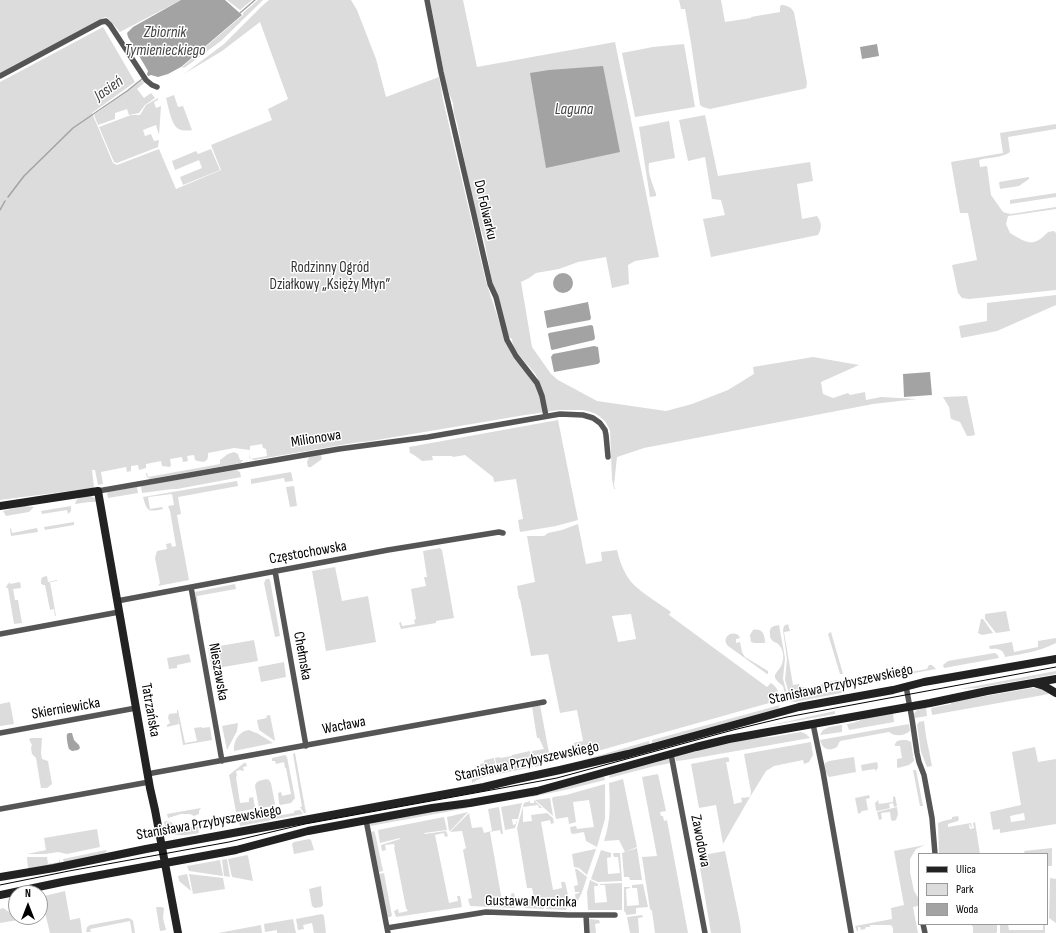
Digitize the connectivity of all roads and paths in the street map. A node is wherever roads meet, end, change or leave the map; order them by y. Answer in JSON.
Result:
{"nodes":[{"id":1,"x":427,"y":0,"type":"edge"},
{"id":2,"x":0,"y":76,"type":"edge"},
{"id":3,"x":157,"y":87,"type":"dead end"},
{"id":4,"x":546,"y":416,"type":"junction"},
{"id":5,"x":608,"y":457,"type":"dead end"},
{"id":6,"x":98,"y":491,"type":"junction"},
{"id":7,"x":0,"y":506,"type":"edge"},
{"id":8,"x":503,"y":533,"type":"dead end"},
{"id":9,"x":275,"y":571,"type":"junction"},
{"id":10,"x":191,"y":587,"type":"junction"},
{"id":11,"x":117,"y":601,"type":"junction"},
{"id":12,"x":119,"y":612,"type":"junction"},
{"id":13,"x":0,"y":634,"type":"edge"},
{"id":14,"x":1056,"y":659,"type":"edge"},
{"id":15,"x":1056,"y":678,"type":"edge"},
{"id":16,"x":1032,"y":683,"type":"junction"},
{"id":17,"x":906,"y":686,"type":"junction"},
{"id":18,"x":1056,"y":693,"type":"edge"},
{"id":19,"x":544,"y":702,"type":"dead end"},
{"id":20,"x":910,"y":706,"type":"junction"},
{"id":21,"x":136,"y":708,"type":"junction"},
{"id":22,"x":813,"y":724,"type":"junction"},
{"id":23,"x":0,"y":733,"type":"edge"},
{"id":24,"x":306,"y":746,"type":"junction"},
{"id":25,"x":671,"y":754,"type":"junction"},
{"id":26,"x":222,"y":760,"type":"junction"},
{"id":27,"x":148,"y":778,"type":"junction"},
{"id":28,"x":0,"y":809,"type":"edge"},
{"id":29,"x":366,"y":820,"type":"junction"},
{"id":30,"x":161,"y":846,"type":"junction"},
{"id":31,"x":935,"y":853,"type":"edge"},
{"id":32,"x":164,"y":863,"type":"junction"},
{"id":33,"x":0,"y":877,"type":"edge"},
{"id":34,"x":0,"y":895,"type":"edge"},
{"id":35,"x":586,"y":915,"type":"junction"},
{"id":36,"x":615,"y":915,"type":"dead end"},
{"id":37,"x":387,"y":930,"type":"edge"},
{"id":38,"x":851,"y":932,"type":"edge"},
{"id":39,"x":178,"y":933,"type":"edge"},
{"id":40,"x":588,"y":933,"type":"edge"},
{"id":41,"x":705,"y":933,"type":"edge"}],
"edges":[{"from":1,"to":4,"type":"street","name":"Do Folwarku"},
{"from":2,"to":3,"type":"street"},
{"from":4,"to":5,"type":"street","name":"Milionowa"},
{"from":4,"to":6,"type":"street","name":"Milionowa"},
{"from":6,"to":7,"type":"main road","name":"Milionowa"},
{"from":6,"to":11,"type":"main road","name":"Tatrzańska"},
{"from":8,"to":9,"type":"street","name":"Częstochowska"},
{"from":9,"to":10,"type":"street","name":"Częstochowska"},
{"from":9,"to":24,"type":"street","name":"Chełmska"},
{"from":10,"to":11,"type":"street","name":"Częstochowska"},
{"from":10,"to":26,"type":"street","name":"Nieszawska"},
{"from":11,"to":12,"type":"main road","name":"Tatrzańska"},
{"from":12,"to":13,"type":"street"},
{"from":12,"to":21,"type":"main road","name":"Tatrzańska"},
{"from":14,"to":17,"type":"main road","name":"Stanisława Przybyszewskiego"},
{"from":15,"to":16,"type":"main road","name":"Stanisława Przybyszewskiego"},
{"from":16,"to":18,"type":"main road"},
{"from":16,"to":20,"type":"main road","name":"Stanisława Przybyszewskiego"},
{"from":17,"to":20,"type":"street"},
{"from":17,"to":30,"type":"main road","name":"Stanisława Przybyszewskiego"},
{"from":19,"to":24,"type":"street","name":"Wacława"},
{"from":20,"to":22,"type":"main road","name":"Stanisława Przybyszewskiego"},
{"from":20,"to":31,"type":"street"},
{"from":21,"to":23,"type":"street","name":"Skierniewicka"},
{"from":21,"to":27,"type":"main road","name":"Tatrzańska"},
{"from":22,"to":25,"type":"main road","name":"Stanisława Przybyszewskiego"},
{"from":22,"to":38,"type":"street"},
{"from":24,"to":26,"type":"street","name":"Wacława"},
{"from":25,"to":29,"type":"main road","name":"Stanisława Przybyszewskiego"},
{"from":25,"to":41,"type":"street","name":"Zawodowa"},
{"from":26,"to":27,"type":"street","name":"Wacława"},
{"from":27,"to":28,"type":"street","name":"Wacława"},
{"from":27,"to":30,"type":"main road","name":"Tatrzańska"},
{"from":29,"to":32,"type":"main road","name":"Stanisława Przybyszewskiego"},
{"from":29,"to":37,"type":"street"},
{"from":30,"to":32,"type":"main road","name":"Tatrzańska"},
{"from":30,"to":33,"type":"main road","name":"Stanisława Przybyszewskiego"},
{"from":32,"to":34,"type":"main road","name":"Stanisława Przybyszewskiego"},
{"from":32,"to":39,"type":"main road","name":"Tatrzańska"},
{"from":35,"to":36,"type":"street"},
{"from":35,"to":37,"type":"street","name":"Gustawa Morcinka"},
{"from":35,"to":40,"type":"street","name":"Gustawa Morcinka"}]}
